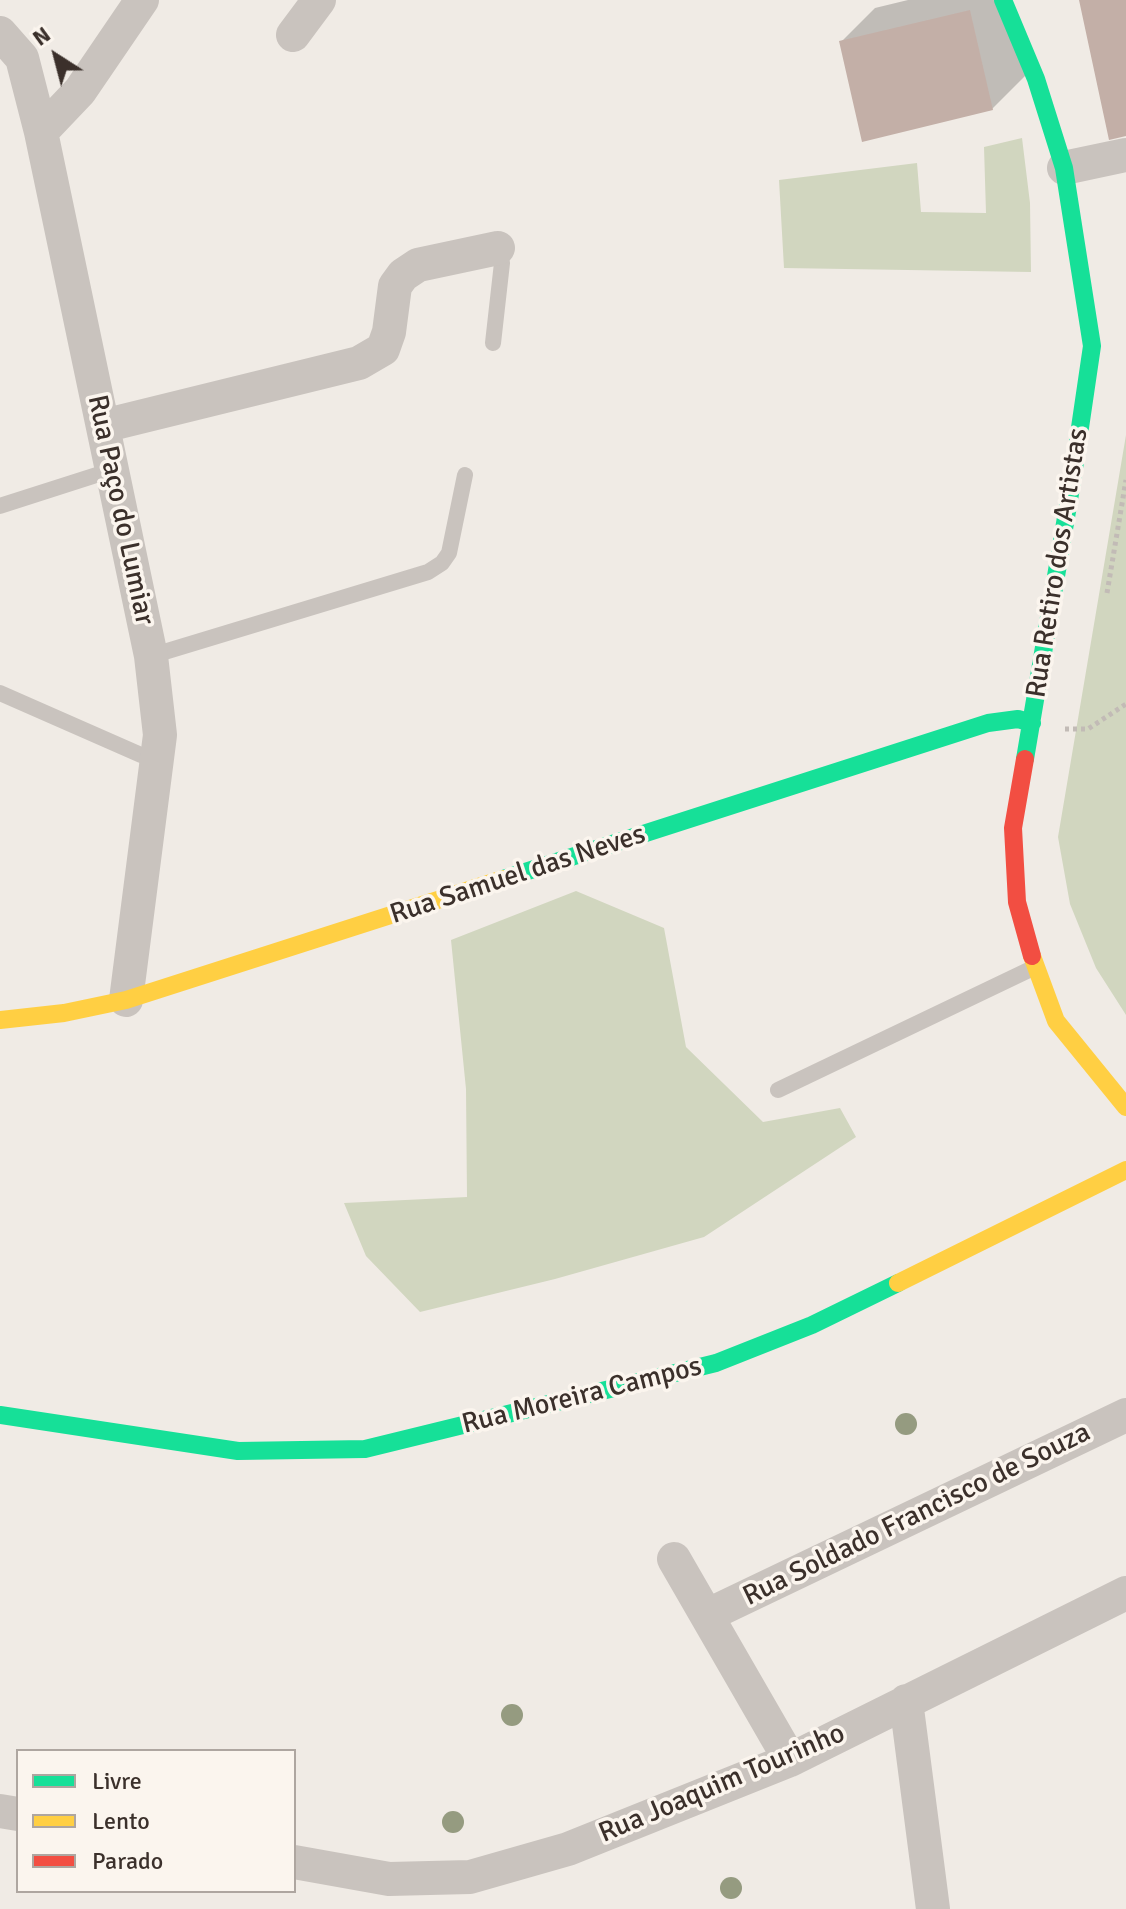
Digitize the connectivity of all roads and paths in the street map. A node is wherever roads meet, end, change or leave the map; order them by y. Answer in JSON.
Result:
{"nodes":[{"id":1,"x":142,"y":0,"type":"edge"},
{"id":2,"x":319,"y":0,"type":"edge"},
{"id":3,"x":1003,"y":0,"type":"edge"},
{"id":4,"x":0,"y":33,"type":"edge"},
{"id":5,"x":293,"y":35,"type":"dead end"},
{"id":6,"x":41,"y":132,"type":"junction"},
{"id":7,"x":1126,"y":155,"type":"edge"},
{"id":8,"x":1064,"y":168,"type":"junction"},
{"id":9,"x":498,"y":248,"type":"joint"},
{"id":10,"x":493,"y":343,"type":"dead end"},
{"id":11,"x":103,"y":426,"type":"junction"},
{"id":12,"x":112,"y":470,"type":"junction"},
{"id":13,"x":465,"y":475,"type":"dead end"},
{"id":14,"x":1126,"y":480,"type":"edge"},
{"id":15,"x":0,"y":506,"type":"edge"},
{"id":16,"x":1107,"y":593,"type":"dead end"},
{"id":17,"x":151,"y":656,"type":"junction"},
{"id":18,"x":0,"y":693,"type":"edge"},
{"id":19,"x":1126,"y":704,"type":"edge"},
{"id":20,"x":1032,"y":723,"type":"junction"},
{"id":21,"x":158,"y":758,"type":"junction"},
{"id":22,"x":1035,"y":967,"type":"junction"},
{"id":23,"x":126,"y":1000,"type":"junction"},
{"id":24,"x":0,"y":1020,"type":"edge"},
{"id":25,"x":778,"y":1090,"type":"dead end"},
{"id":26,"x":1126,"y":1107,"type":"edge"},
{"id":27,"x":1126,"y":1170,"type":"edge"},
{"id":28,"x":0,"y":1415,"type":"edge"},
{"id":29,"x":1126,"y":1415,"type":"edge"},
{"id":30,"x":674,"y":1559,"type":"dead end"},
{"id":31,"x":1126,"y":1593,"type":"edge"},
{"id":32,"x":708,"y":1615,"type":"junction"},
{"id":33,"x":906,"y":1701,"type":"junction"},
{"id":34,"x":790,"y":1760,"type":"junction"},
{"id":35,"x":296,"y":1862,"type":"edge"},
{"id":36,"x":933,"y":1909,"type":"edge"}],
"edges":[{"from":1,"to":6,"type":"street"},
{"from":2,"to":5,"type":"street"},
{"from":3,"to":8,"type":"street","name":"Rua Retiro dos Artistas"},
{"from":4,"to":6,"type":"street","name":"Rua Paço do Lumiar"},
{"from":6,"to":11,"type":"street","name":"Rua Paço do Lumiar"},
{"from":7,"to":8,"type":"street"},
{"from":8,"to":20,"type":"street","name":"Rua Retiro dos Artistas"},
{"from":9,"to":10,"type":"lane"},
{"from":9,"to":11,"type":"street"},
{"from":11,"to":12,"type":"street","name":"Rua Paço do Lumiar"},
{"from":12,"to":15,"type":"lane"},
{"from":12,"to":17,"type":"street","name":"Rua Paço do Lumiar"},
{"from":13,"to":17,"type":"lane"},
{"from":14,"to":16,"type":"path"},
{"from":17,"to":21,"type":"street","name":"Rua Paço do Lumiar"},
{"from":18,"to":21,"type":"lane"},
{"from":19,"to":20,"type":"path"},
{"from":20,"to":22,"type":"street","name":"Rua Retiro dos Artistas"},
{"from":20,"to":23,"type":"street","name":"Rua Samuel das Neves"},
{"from":21,"to":23,"type":"street","name":"Rua Paço do Lumiar"},
{"from":22,"to":25,"type":"lane"},
{"from":22,"to":26,"type":"street","name":"Rua Retiro dos Artistas"},
{"from":23,"to":24,"type":"street","name":"Rua Samuel das Neves"},
{"from":27,"to":28,"type":"street","name":"Rua Moreira Campos"},
{"from":29,"to":32,"type":"street","name":"Rua Soldado Francisco de Souza"},
{"from":30,"to":32,"type":"street"},
{"from":31,"to":33,"type":"street","name":"Rua Joaquim Tourinho"},
{"from":32,"to":34,"type":"street"},
{"from":33,"to":34,"type":"street","name":"Rua Joaquim Tourinho"},
{"from":33,"to":36,"type":"street"},
{"from":34,"to":35,"type":"street","name":"Rua Joaquim Tourinho"}]}
